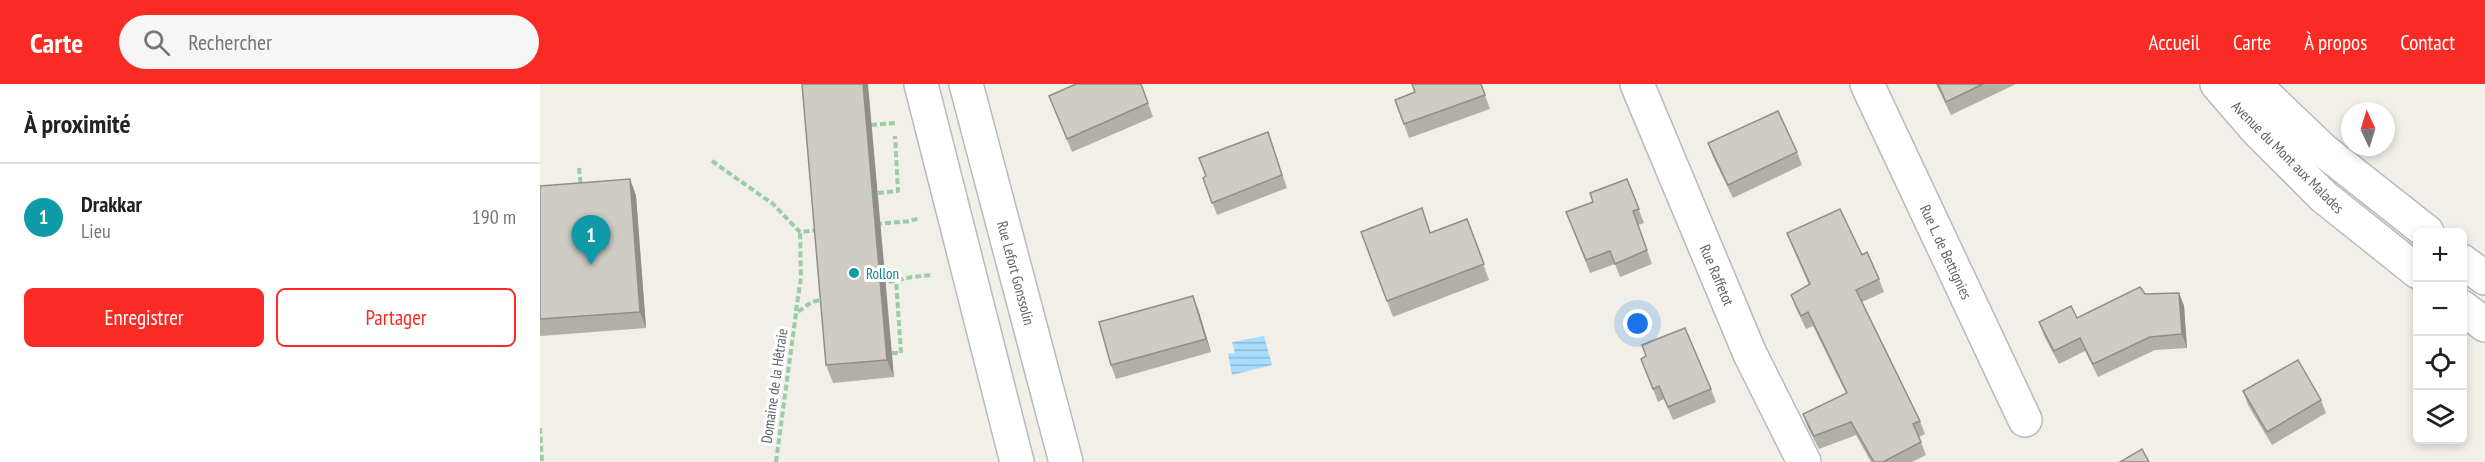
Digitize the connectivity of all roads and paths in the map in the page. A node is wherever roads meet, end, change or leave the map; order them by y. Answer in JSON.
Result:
{"nodes":[{"id":1,"x":921,"y":84,"type":"edge"},
{"id":2,"x":966,"y":84,"type":"edge"},
{"id":3,"x":1637,"y":84,"type":"edge"},
{"id":4,"x":1867,"y":84,"type":"edge"},
{"id":5,"x":2217,"y":84,"type":"edge"},
{"id":6,"x":2254,"y":84,"type":"edge"},
{"id":7,"x":894,"y":123,"type":"dead end"},
{"id":8,"x":712,"y":161,"type":"dead end"},
{"id":9,"x":579,"y":168,"type":"dead end"},
{"id":10,"x":878,"y":193,"type":"dead end"},
{"id":11,"x":582,"y":199,"type":"edge"},
{"id":12,"x":952,"y":204,"type":"junction"},
{"id":13,"x":867,"y":225,"type":"edge"},
{"id":14,"x":2422,"y":228,"type":"edge"},
{"id":15,"x":822,"y":229,"type":"edge"},
{"id":16,"x":800,"y":232,"type":"junction"},
{"id":17,"x":2467,"y":264,"type":"edge"},
{"id":18,"x":2413,"y":268,"type":"edge"},
{"id":19,"x":969,"y":272,"type":"junction"},
{"id":20,"x":2485,"y":278,"type":"edge"},
{"id":21,"x":896,"y":280,"type":"junction"},
{"id":22,"x":875,"y":286,"type":"edge"},
{"id":23,"x":833,"y":296,"type":"edge"},
{"id":24,"x":2467,"y":310,"type":"edge"},
{"id":25,"x":796,"y":313,"type":"junction"},
{"id":26,"x":2485,"y":325,"type":"edge"},
{"id":27,"x":892,"y":353,"type":"dead end"},
{"id":28,"x":2025,"y":420,"type":"dead end"},
{"id":29,"x":540,"y":428,"type":"edge"},
{"id":30,"x":542,"y":462,"type":"edge"},
{"id":31,"x":776,"y":462,"type":"edge"},
{"id":32,"x":1017,"y":462,"type":"edge"},
{"id":33,"x":1066,"y":462,"type":"edge"},
{"id":34,"x":1804,"y":462,"type":"edge"}],
"edges":[{"from":1,"to":12,"type":"street"},
{"from":2,"to":33,"type":"street","name":"Rue Lefort Gonssolin"},
{"from":3,"to":34,"type":"street","name":"Rue Raffetot"},
{"from":4,"to":28,"type":"street","name":"Rue L. de Bettignies"},
{"from":5,"to":18,"type":"street","name":"Avenue du Mont aux Malades"},
{"from":6,"to":14,"type":"street","name":"Avenue du Mont aux Malades"},
{"from":7,"to":10,"type":"path"},
{"from":8,"to":16,"type":"path"},
{"from":9,"to":11,"type":"path"},
{"from":12,"to":13,"type":"path"},
{"from":12,"to":19,"type":"street"},
{"from":15,"to":16,"type":"path"},
{"from":16,"to":25,"type":"path","name":"Domaine de la Hêtraie"},
{"from":17,"to":20,"type":"street"},
{"from":19,"to":21,"type":"path"},
{"from":19,"to":32,"type":"street"},
{"from":21,"to":22,"type":"path"},
{"from":21,"to":27,"type":"path"},
{"from":23,"to":25,"type":"path","name":"Domaine de la Hêtraie"},
{"from":24,"to":26,"type":"street"},
{"from":25,"to":31,"type":"path","name":"Domaine de la Hêtraie"},
{"from":29,"to":30,"type":"path"}]}
